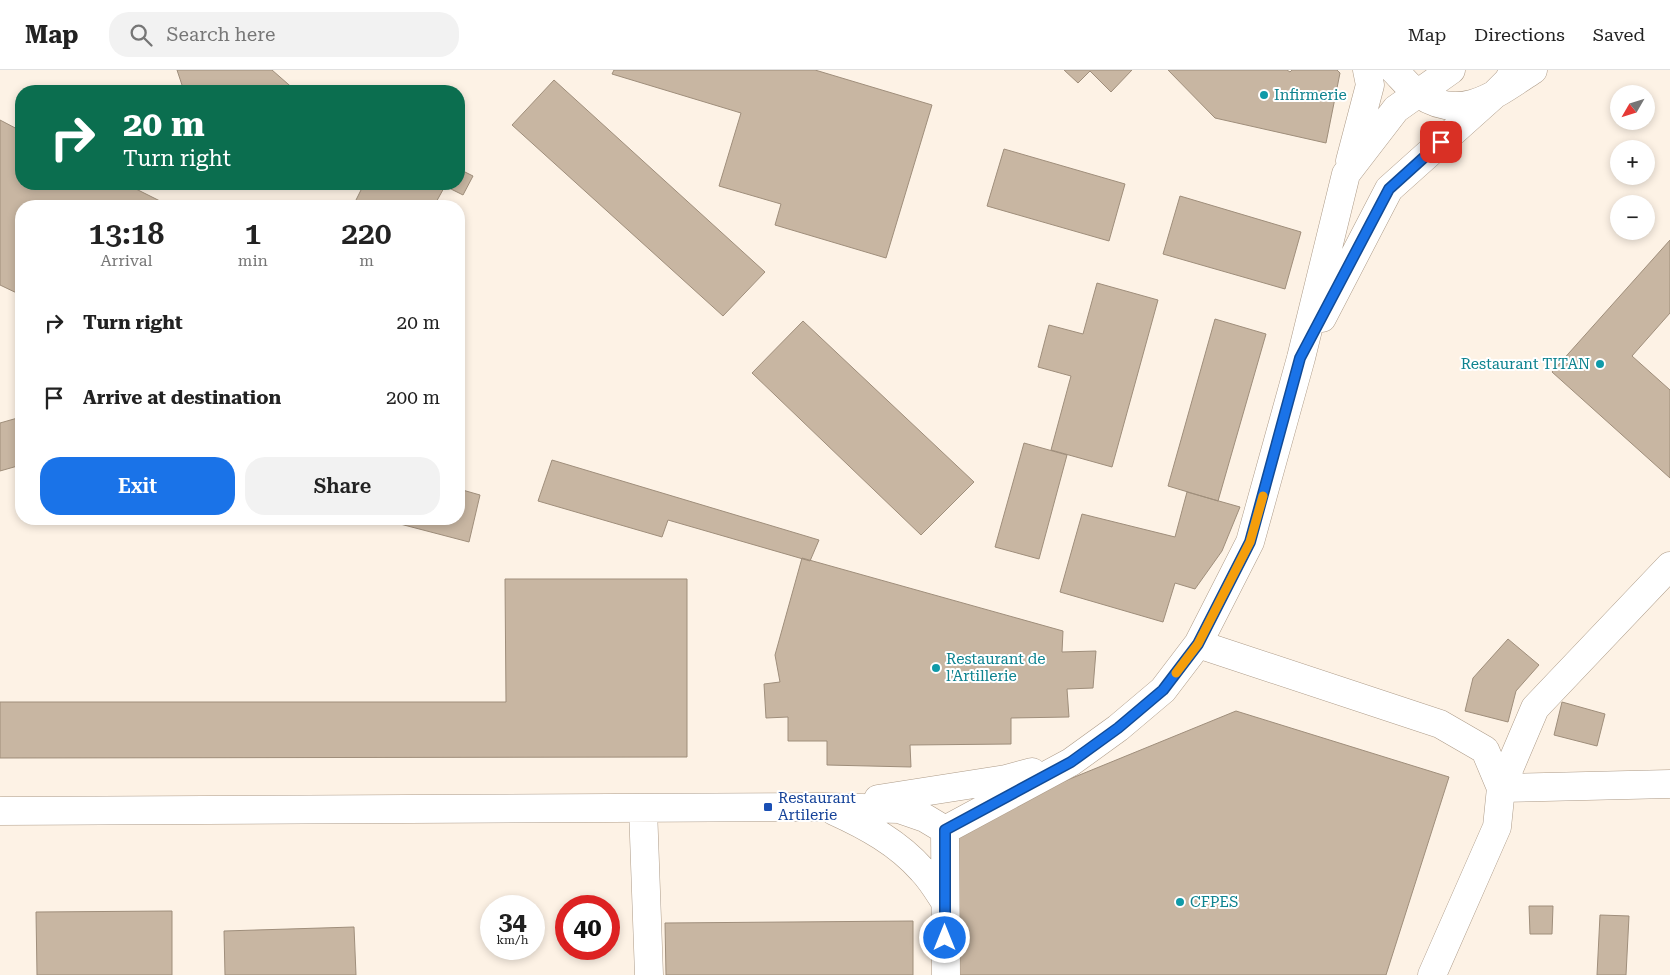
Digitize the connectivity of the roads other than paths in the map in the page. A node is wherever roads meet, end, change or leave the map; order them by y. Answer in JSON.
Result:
{"nodes":[{"id":1,"x":1367,"y":70,"type":"edge"},
{"id":2,"x":1394,"y":70,"type":"edge"},
{"id":3,"x":1401,"y":70,"type":"edge"},
{"id":4,"x":1451,"y":70,"type":"edge"},
{"id":5,"x":1514,"y":70,"type":"edge"},
{"id":6,"x":1533,"y":70,"type":"edge"},
{"id":7,"x":1417,"y":93,"type":"junction"},
{"id":8,"x":1494,"y":95,"type":"junction"},
{"id":9,"x":1346,"y":174,"type":"junction"},
{"id":10,"x":1300,"y":358,"type":"junction"},
{"id":11,"x":1670,"y":566,"type":"edge"},
{"id":12,"x":1198,"y":644,"type":"junction"},
{"id":13,"x":1071,"y":762,"type":"junction"},
{"id":14,"x":1670,"y":784,"type":"edge"},
{"id":15,"x":1501,"y":788,"type":"junction"},
{"id":16,"x":824,"y":807,"type":"junction"},
{"id":17,"x":643,"y":808,"type":"junction"},
{"id":18,"x":0,"y":811,"type":"edge"},
{"id":19,"x":945,"y":830,"type":"junction"},
{"id":20,"x":945,"y":902,"type":"junction"},
{"id":21,"x":650,"y":975,"type":"edge"},
{"id":22,"x":946,"y":975,"type":"edge"},
{"id":23,"x":1432,"y":975,"type":"edge"}],
"edges":[{"from":1,"to":9,"type":"street"},
{"from":2,"to":7,"type":"street"},
{"from":3,"to":7,"type":"street"},
{"from":4,"to":7,"type":"street"},
{"from":5,"to":8,"type":"street"},
{"from":6,"to":8,"type":"street"},
{"from":7,"to":8,"type":"street"},
{"from":7,"to":9,"type":"street"},
{"from":8,"to":10,"type":"street"},
{"from":9,"to":10,"type":"street"},
{"from":10,"to":12,"type":"street"},
{"from":11,"to":15,"type":"street"},
{"from":12,"to":13,"type":"street"},
{"from":12,"to":15,"type":"street"},
{"from":13,"to":16,"type":"street"},
{"from":13,"to":19,"type":"street"},
{"from":14,"to":15,"type":"street"},
{"from":15,"to":23,"type":"street"},
{"from":16,"to":17,"type":"street"},
{"from":16,"to":19,"type":"street"},
{"from":16,"to":20,"type":"street"},
{"from":17,"to":18,"type":"street"},
{"from":17,"to":21,"type":"street"},
{"from":19,"to":20,"type":"street"},
{"from":20,"to":22,"type":"street"}]}
